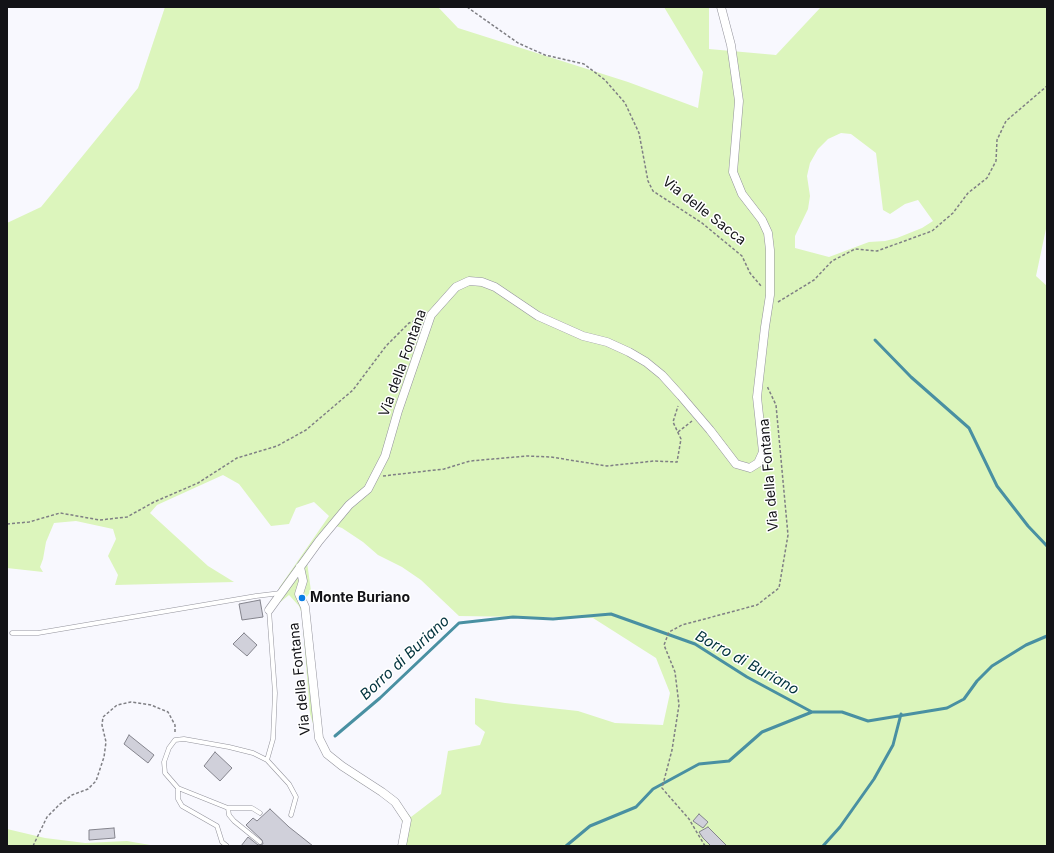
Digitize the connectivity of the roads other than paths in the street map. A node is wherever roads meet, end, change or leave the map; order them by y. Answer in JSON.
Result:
{"nodes":[{"id":1,"x":721,"y":7,"type":"edge"},
{"id":2,"x":770,"y":295,"type":"joint"},
{"id":3,"x":300,"y":567,"type":"junction"},
{"id":4,"x":288,"y":585,"type":"junction"},
{"id":5,"x":282,"y":593,"type":"junction"},
{"id":6,"x":299,"y":594,"type":"junction"},
{"id":7,"x":269,"y":610,"type":"joint"},
{"id":8,"x":12,"y":633,"type":"dead end"},
{"id":9,"x":267,"y":760,"type":"junction"},
{"id":10,"x":178,"y":788,"type":"junction"},
{"id":11,"x":228,"y":808,"type":"junction"},
{"id":12,"x":260,"y":813,"type":"dead end"},
{"id":13,"x":291,"y":815,"type":"dead end"},
{"id":14,"x":260,"y":842,"type":"dead end"},
{"id":15,"x":227,"y":846,"type":"edge"},
{"id":16,"x":402,"y":846,"type":"edge"}],
"edges":[{"from":1,"to":2,"type":"street","name":"Via delle Sacca"},
{"from":2,"to":3,"type":"street","name":"Via della Fontana"},
{"from":3,"to":4,"type":"street"},
{"from":3,"to":6,"type":"street","name":"Via della Fontana"},
{"from":4,"to":5,"type":"street"},
{"from":4,"to":6,"type":"street"},
{"from":5,"to":7,"type":"street"},
{"from":5,"to":8,"type":"lane"},
{"from":6,"to":16,"type":"street","name":"Via della Fontana"},
{"from":7,"to":9,"type":"lane"},
{"from":9,"to":10,"type":"lane"},
{"from":9,"to":13,"type":"lane"},
{"from":10,"to":11,"type":"lane"},
{"from":10,"to":15,"type":"lane"},
{"from":11,"to":12,"type":"lane"},
{"from":11,"to":14,"type":"lane"}]}
